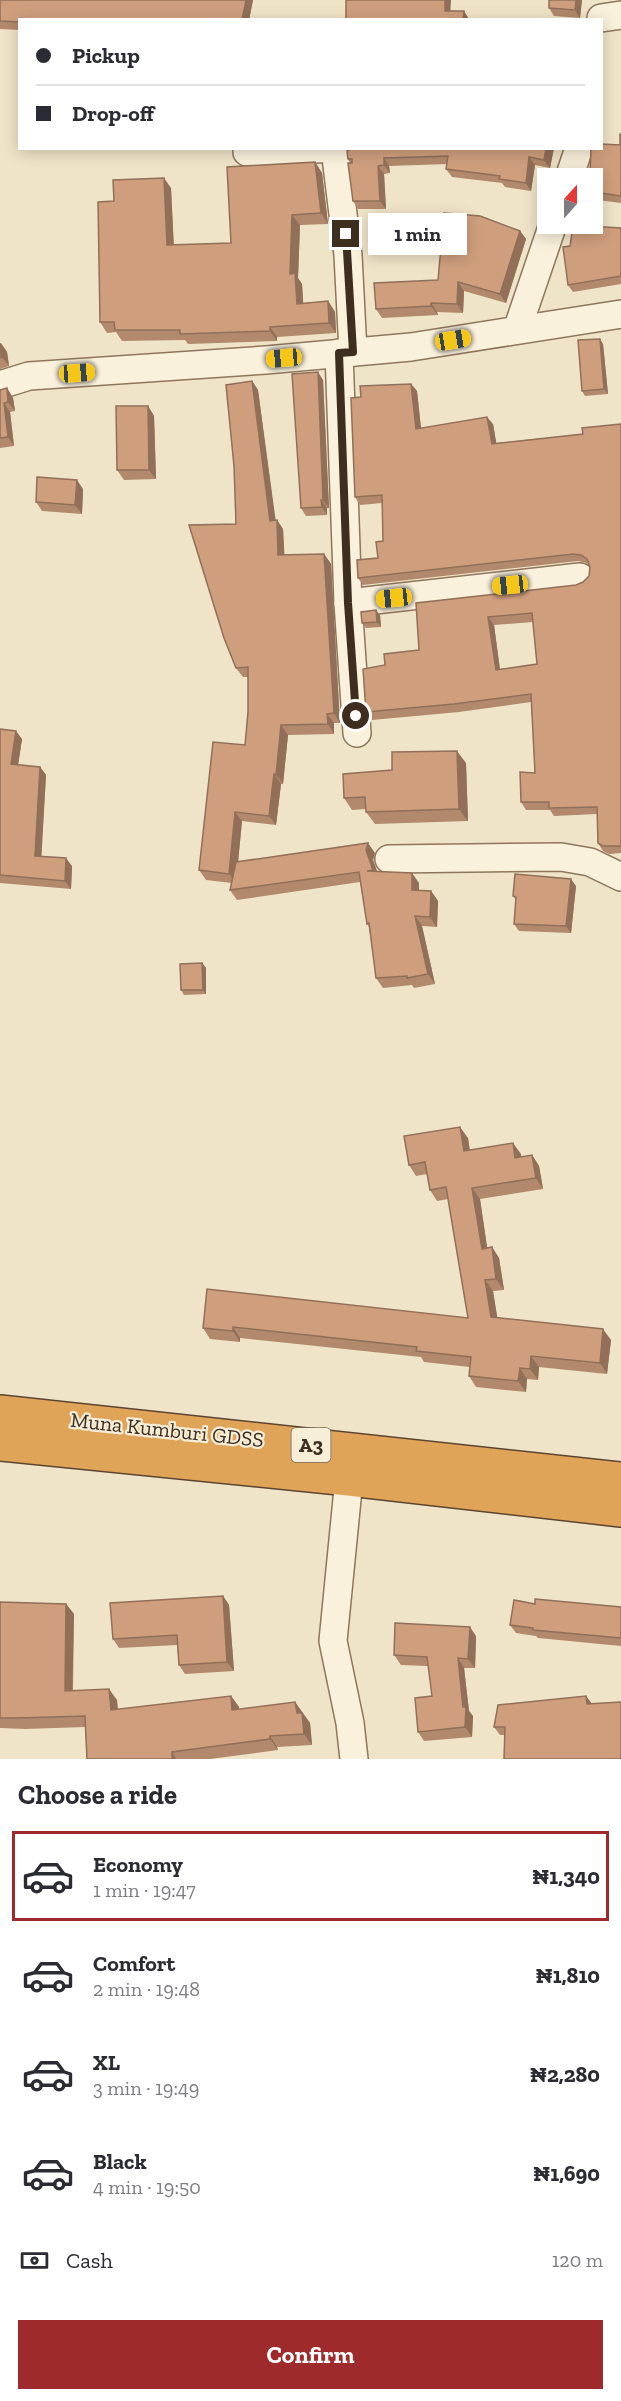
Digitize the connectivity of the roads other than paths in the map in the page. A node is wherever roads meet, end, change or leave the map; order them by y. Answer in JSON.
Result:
{"nodes":[{"id":1,"x":306,"y":150,"type":"edge"},
{"id":2,"x":336,"y":150,"type":"edge"},
{"id":3,"x":578,"y":150,"type":"edge"},
{"id":4,"x":247,"y":152,"type":"dead end"},
{"id":5,"x":572,"y":168,"type":"edge"},
{"id":6,"x":551,"y":234,"type":"edge"},
{"id":7,"x":621,"y":314,"type":"edge"},
{"id":8,"x":517,"y":330,"type":"junction"},
{"id":9,"x":346,"y":353,"type":"junction"},
{"id":10,"x":0,"y":385,"type":"edge"},
{"id":11,"x":580,"y":577,"type":"dead end"},
{"id":12,"x":348,"y":603,"type":"junction"},
{"id":13,"x":357,"y":733,"type":"dead end"},
{"id":14,"x":389,"y":859,"type":"dead end"},
{"id":15,"x":621,"y":877,"type":"edge"},
{"id":16,"x":0,"y":1412,"type":"edge"},
{"id":17,"x":0,"y":1444,"type":"edge"},
{"id":18,"x":349,"y":1479,"type":"junction"},
{"id":19,"x":621,"y":1479,"type":"edge"},
{"id":20,"x":621,"y":1510,"type":"edge"},
{"id":21,"x":354,"y":1759,"type":"edge"}],
"edges":[{"from":1,"to":4,"type":"street"},
{"from":2,"to":9,"type":"street"},
{"from":3,"to":5,"type":"street"},
{"from":6,"to":8,"type":"street"},
{"from":7,"to":8,"type":"street"},
{"from":8,"to":9,"type":"street"},
{"from":9,"to":10,"type":"street"},
{"from":9,"to":12,"type":"street"},
{"from":11,"to":12,"type":"street"},
{"from":12,"to":13,"type":"street"},
{"from":14,"to":15,"type":"street"},
{"from":16,"to":19,"type":"highway","name":"Muna Kumburi GDSS","number":"A3"},
{"from":17,"to":18,"type":"highway","name":"Muna Kumburi GDSS","number":"A3"},
{"from":18,"to":20,"type":"highway","name":"Muna Kumburi GDSS","number":"A3"},
{"from":18,"to":21,"type":"street"}]}
